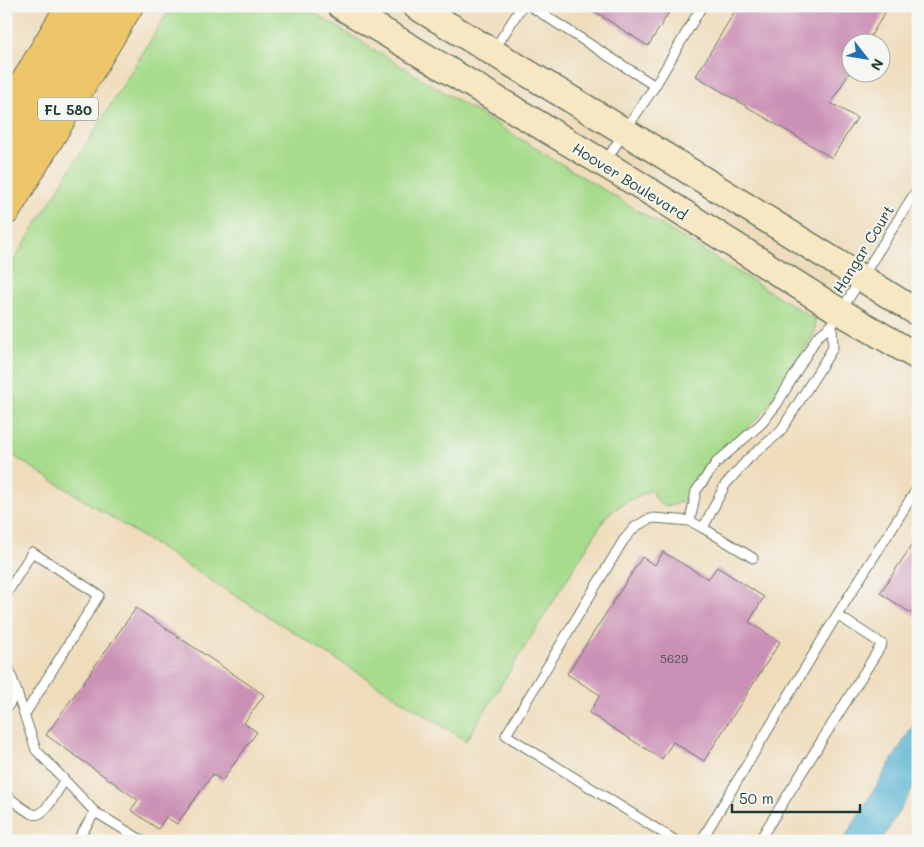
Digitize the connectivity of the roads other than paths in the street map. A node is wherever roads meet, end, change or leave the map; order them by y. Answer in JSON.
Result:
{"nodes":[{"id":1,"x":70,"y":6,"type":"edge"},
{"id":2,"x":101,"y":6,"type":"edge"},
{"id":3,"x":129,"y":6,"type":"edge"},
{"id":4,"x":341,"y":6,"type":"edge"},
{"id":5,"x":416,"y":6,"type":"edge"},
{"id":6,"x":522,"y":6,"type":"edge"},
{"id":7,"x":530,"y":6,"type":"edge"},
{"id":8,"x":702,"y":6,"type":"edge"},
{"id":9,"x":492,"y":52,"type":"junction"},
{"id":10,"x":655,"y":86,"type":"junction"},
{"id":11,"x":6,"y":114,"type":"edge"},
{"id":12,"x":624,"y":132,"type":"junction"},
{"id":13,"x":605,"y":164,"type":"junction"},
{"id":14,"x":918,"y":188,"type":"edge"},
{"id":15,"x":6,"y":198,"type":"edge"},
{"id":16,"x":6,"y":211,"type":"edge"},
{"id":17,"x":860,"y":278,"type":"junction"},
{"id":18,"x":918,"y":313,"type":"edge"},
{"id":19,"x":836,"y":319,"type":"junction"},
{"id":20,"x":918,"y":357,"type":"edge"},
{"id":21,"x":918,"y":487,"type":"edge"},
{"id":22,"x":690,"y":521,"type":"junction"},
{"id":23,"x":703,"y":528,"type":"junction"},
{"id":24,"x":753,"y":558,"type":"dead end"},
{"id":25,"x":6,"y":595,"type":"edge"},
{"id":26,"x":837,"y":615,"type":"junction"},
{"id":27,"x":6,"y":660,"type":"edge"},
{"id":28,"x":17,"y":692,"type":"junction"},
{"id":29,"x":6,"y":710,"type":"edge"},
{"id":30,"x":25,"y":714,"type":"junction"},
{"id":31,"x":64,"y":780,"type":"junction"},
{"id":32,"x":6,"y":795,"type":"edge"},
{"id":33,"x":95,"y":812,"type":"junction"},
{"id":34,"x":77,"y":841,"type":"edge"},
{"id":35,"x":144,"y":841,"type":"edge"},
{"id":36,"x":676,"y":841,"type":"edge"},
{"id":37,"x":701,"y":841,"type":"edge"},
{"id":38,"x":760,"y":841,"type":"edge"}],
"edges":[{"from":1,"to":11,"type":"main road","number":"FL 580"},
{"from":2,"to":15,"type":"main road"},
{"from":3,"to":16,"type":"main road","number":"FL 580"},
{"from":4,"to":13,"type":"main road","name":"Hoover Boulevard"},
{"from":5,"to":9,"type":"main road"},
{"from":6,"to":9,"type":"lane"},
{"from":7,"to":10,"type":"lane"},
{"from":8,"to":10,"type":"lane"},
{"from":9,"to":12,"type":"main road"},
{"from":10,"to":12,"type":"lane"},
{"from":12,"to":13,"type":"lane"},
{"from":12,"to":17,"type":"main road"},
{"from":13,"to":19,"type":"main road","name":"Hoover Boulevard"},
{"from":14,"to":17,"type":"lane","name":"Hangar Court"},
{"from":17,"to":18,"type":"main road"},
{"from":17,"to":19,"type":"lane","name":"Hangar Court"},
{"from":19,"to":20,"type":"main road","name":"Hoover Boulevard"},
{"from":19,"to":22,"type":"lane","name":"Hangar Court"},
{"from":19,"to":23,"type":"lane"},
{"from":21,"to":26,"type":"lane"},
{"from":22,"to":23,"type":"lane"},
{"from":22,"to":36,"type":"lane"},
{"from":23,"to":24,"type":"lane"},
{"from":25,"to":30,"type":"lane"},
{"from":26,"to":37,"type":"lane"},
{"from":26,"to":38,"type":"lane"},
{"from":27,"to":28,"type":"lane"},
{"from":28,"to":29,"type":"lane"},
{"from":28,"to":30,"type":"lane"},
{"from":30,"to":31,"type":"lane"},
{"from":31,"to":32,"type":"lane"},
{"from":31,"to":33,"type":"lane"},
{"from":33,"to":34,"type":"lane"},
{"from":33,"to":35,"type":"lane"}]}
